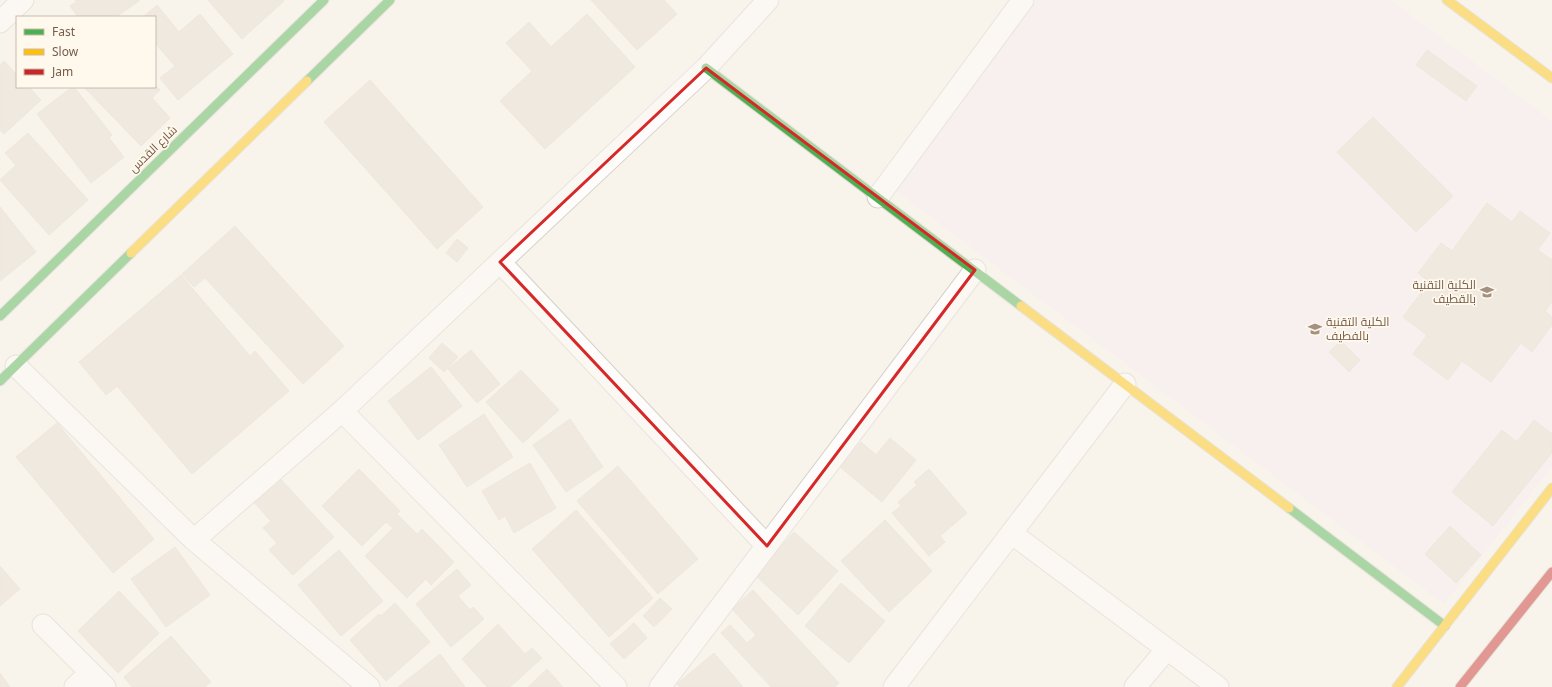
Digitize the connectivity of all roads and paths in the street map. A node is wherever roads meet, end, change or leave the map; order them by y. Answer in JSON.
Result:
{"nodes":[{"id":1,"x":324,"y":0,"type":"edge"},
{"id":2,"x":390,"y":0,"type":"edge"},
{"id":3,"x":768,"y":0,"type":"edge"},
{"id":4,"x":1023,"y":0,"type":"edge"},
{"id":5,"x":1447,"y":0,"type":"edge"},
{"id":6,"x":706,"y":68,"type":"junction"},
{"id":7,"x":1552,"y":78,"type":"edge"},
{"id":8,"x":878,"y":197,"type":"junction"},
{"id":9,"x":500,"y":262,"type":"junction"},
{"id":10,"x":975,"y":270,"type":"junction"},
{"id":11,"x":0,"y":316,"type":"edge"},
{"id":12,"x":16,"y":366,"type":"junction"},
{"id":13,"x":0,"y":381,"type":"edge"},
{"id":14,"x":1125,"y":384,"type":"junction"},
{"id":15,"x":342,"y":411,"type":"junction"},
{"id":16,"x":1552,"y":488,"type":"edge"},
{"id":17,"x":1011,"y":533,"type":"junction"},
{"id":18,"x":194,"y":540,"type":"junction"},
{"id":19,"x":766,"y":546,"type":"junction"},
{"id":20,"x":1552,"y":572,"type":"edge"},
{"id":21,"x":43,"y":625,"type":"dead end"},
{"id":22,"x":1445,"y":626,"type":"junction"},
{"id":23,"x":1167,"y":649,"type":"junction"},
{"id":24,"x":90,"y":672,"type":"junction"},
{"id":25,"x":75,"y":687,"type":"edge"},
{"id":26,"x":105,"y":687,"type":"edge"},
{"id":27,"x":369,"y":687,"type":"edge"},
{"id":28,"x":616,"y":687,"type":"edge"},
{"id":29,"x":660,"y":687,"type":"edge"},
{"id":30,"x":894,"y":687,"type":"edge"},
{"id":31,"x":1135,"y":687,"type":"edge"},
{"id":32,"x":1218,"y":687,"type":"edge"},
{"id":33,"x":1397,"y":687,"type":"edge"},
{"id":34,"x":1460,"y":687,"type":"edge"}],
"edges":[{"from":1,"to":11,"type":"street","name":"شارع القدس"},
{"from":2,"to":12,"type":"street"},
{"from":3,"to":6,"type":"street"},
{"from":4,"to":8,"type":"street"},
{"from":5,"to":7,"type":"street"},
{"from":6,"to":8,"type":"street"},
{"from":6,"to":9,"type":"street"},
{"from":8,"to":10,"type":"street"},
{"from":9,"to":15,"type":"street"},
{"from":9,"to":19,"type":"street"},
{"from":10,"to":14,"type":"street"},
{"from":10,"to":19,"type":"street"},
{"from":12,"to":13,"type":"street"},
{"from":12,"to":18,"type":"street"},
{"from":14,"to":17,"type":"street"},
{"from":14,"to":22,"type":"street"},
{"from":15,"to":18,"type":"street"},
{"from":15,"to":28,"type":"street"},
{"from":16,"to":22,"type":"street"},
{"from":17,"to":23,"type":"street"},
{"from":17,"to":30,"type":"street"},
{"from":18,"to":27,"type":"street"},
{"from":19,"to":29,"type":"street"},
{"from":20,"to":34,"type":"street"},
{"from":21,"to":24,"type":"street"},
{"from":22,"to":33,"type":"street"},
{"from":23,"to":31,"type":"street"},
{"from":23,"to":32,"type":"street"},
{"from":24,"to":25,"type":"street"},
{"from":24,"to":26,"type":"street"}]}
